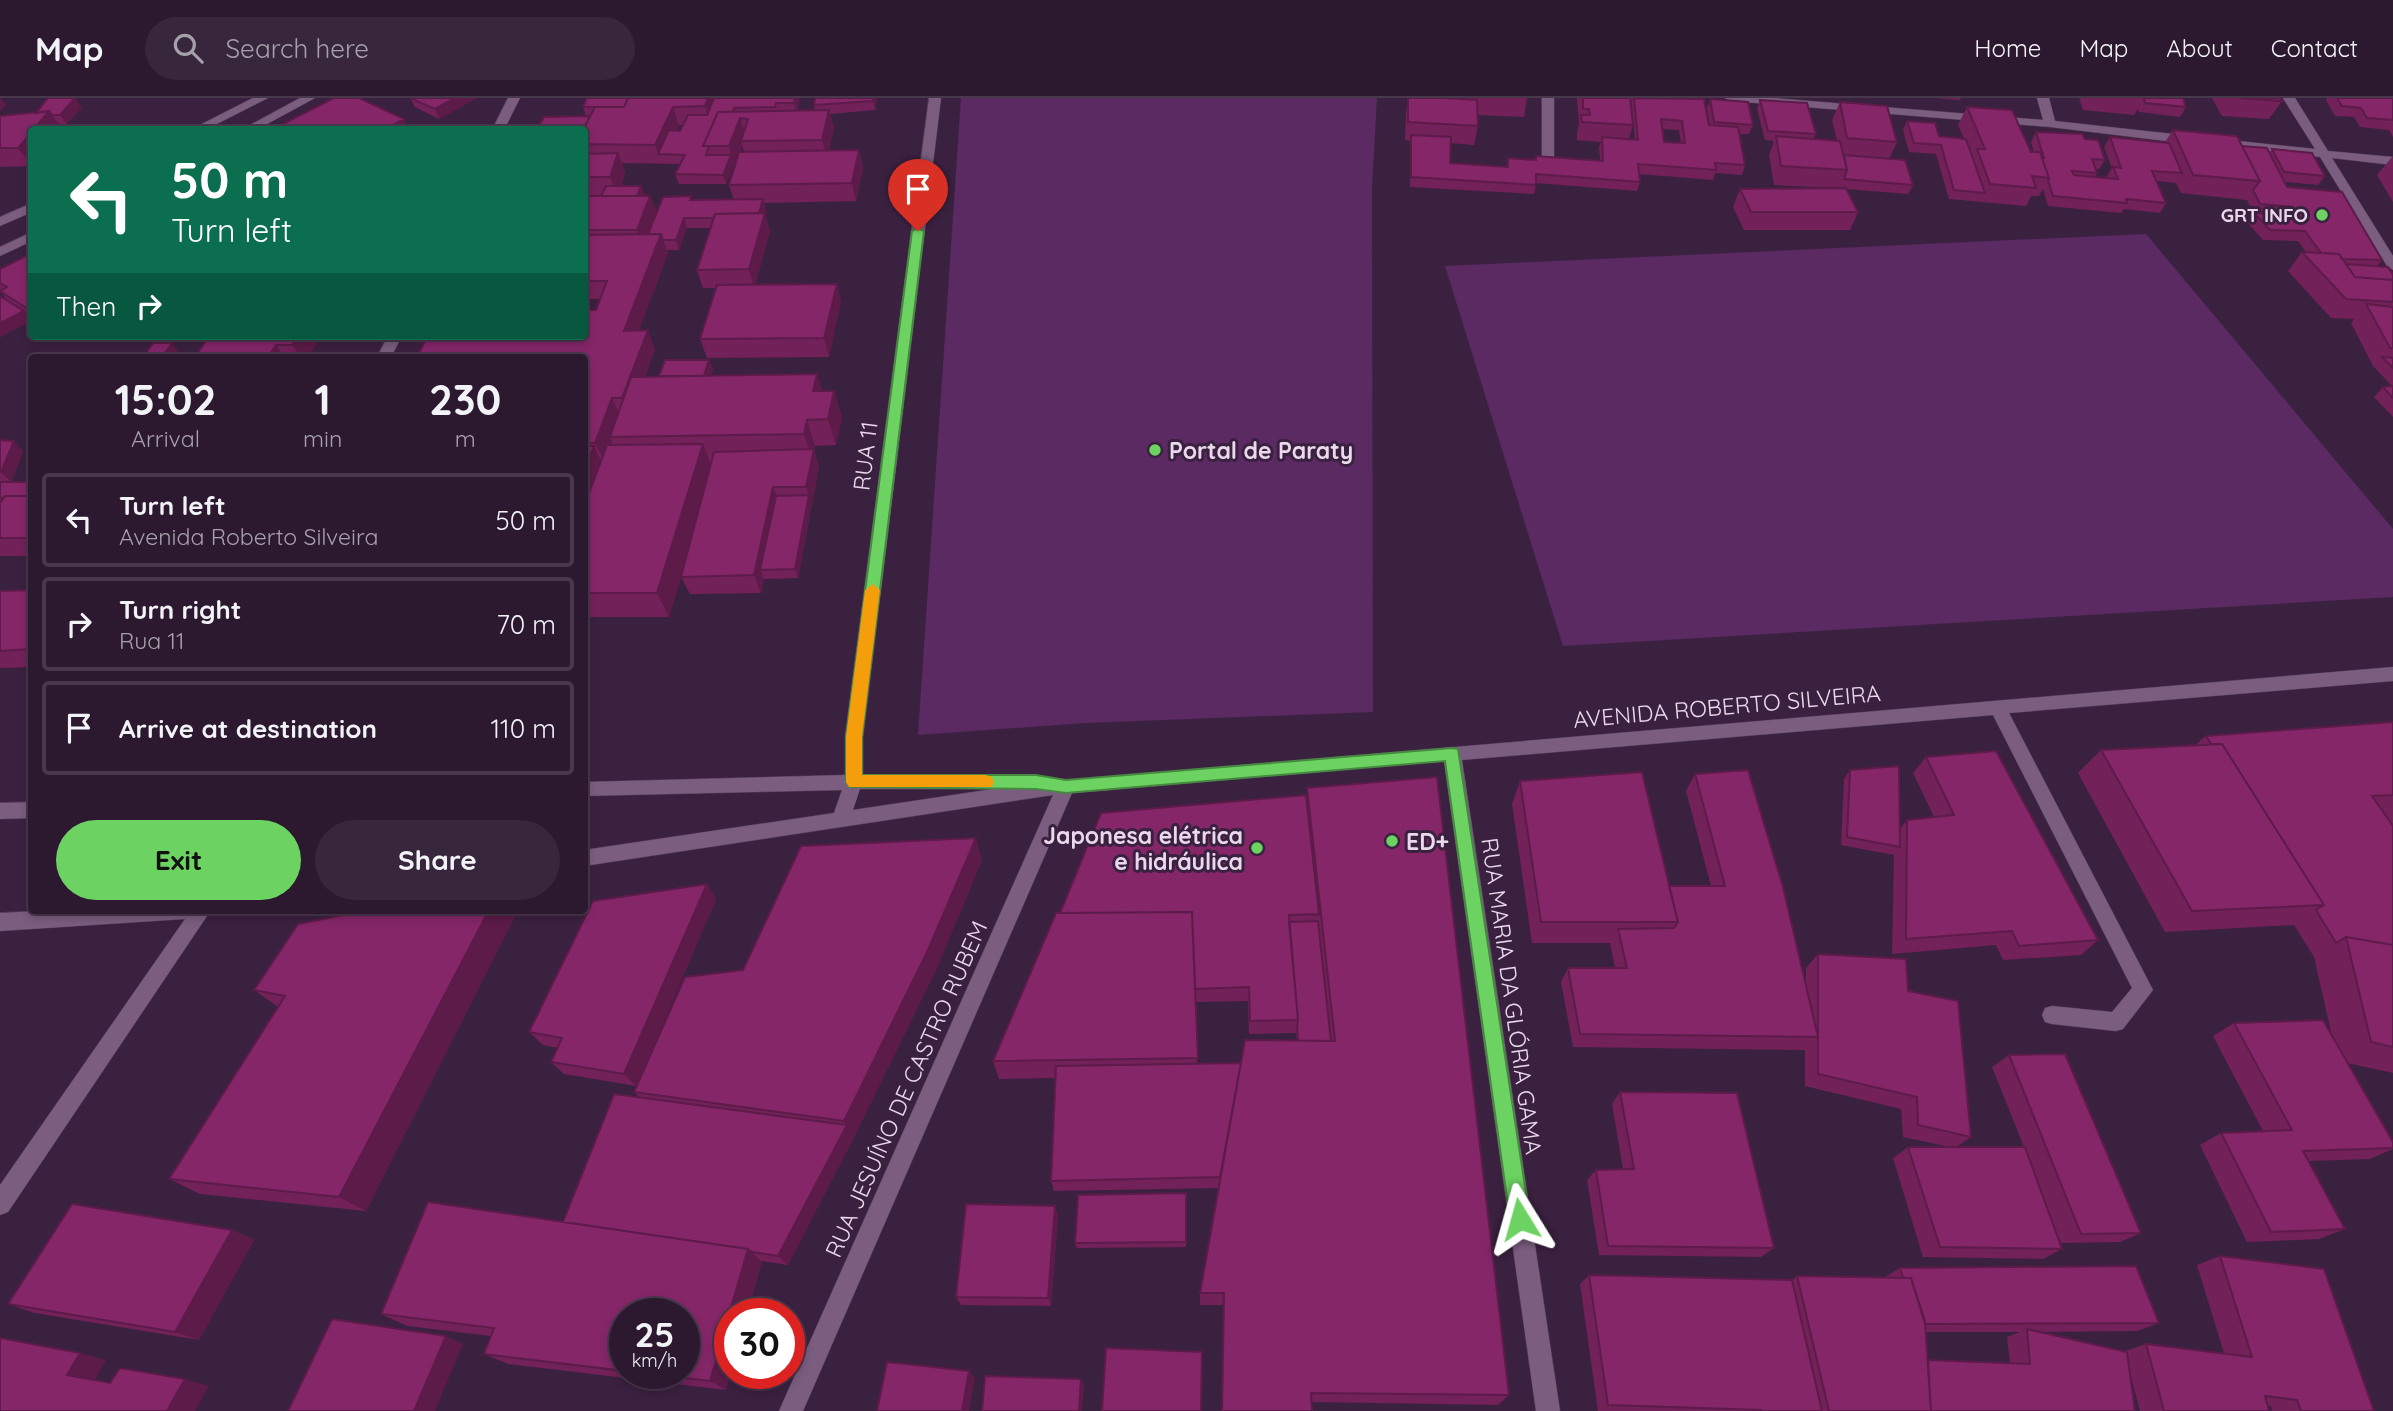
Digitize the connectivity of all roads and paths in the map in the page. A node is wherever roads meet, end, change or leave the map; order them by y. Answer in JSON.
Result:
{"nodes":[{"id":1,"x":262,"y":98,"type":"edge"},
{"id":2,"x":309,"y":98,"type":"edge"},
{"id":3,"x":514,"y":98,"type":"edge"},
{"id":4,"x":935,"y":98,"type":"edge"},
{"id":5,"x":1548,"y":98,"type":"edge"},
{"id":6,"x":1731,"y":98,"type":"edge"},
{"id":7,"x":2043,"y":98,"type":"edge"},
{"id":8,"x":2289,"y":98,"type":"edge"},
{"id":9,"x":2050,"y":124,"type":"junction"},
{"id":10,"x":203,"y":126,"type":"edge"},
{"id":11,"x":254,"y":126,"type":"edge"},
{"id":12,"x":500,"y":126,"type":"edge"},
{"id":13,"x":2325,"y":155,"type":"junction"},
{"id":14,"x":2393,"y":162,"type":"edge"},
{"id":15,"x":1548,"y":165,"type":"edge"},
{"id":16,"x":28,"y":209,"type":"edge"},
{"id":17,"x":0,"y":222,"type":"edge"},
{"id":18,"x":28,"y":237,"type":"edge"},
{"id":19,"x":4,"y":246,"type":"edge"},
{"id":20,"x":2393,"y":266,"type":"edge"},
{"id":21,"x":2393,"y":674,"type":"edge"},
{"id":22,"x":1998,"y":708,"type":"junction"},
{"id":23,"x":1452,"y":754,"type":"junction"},
{"id":24,"x":854,"y":782,"type":"junction"},
{"id":25,"x":1066,"y":786,"type":"junction"},
{"id":26,"x":588,"y":789,"type":"edge"},
{"id":27,"x":28,"y":810,"type":"edge"},
{"id":28,"x":0,"y":811,"type":"edge"},
{"id":29,"x":841,"y":819,"type":"junction"},
{"id":30,"x":588,"y":857,"type":"edge"},
{"id":31,"x":134,"y":914,"type":"edge"},
{"id":32,"x":198,"y":914,"type":"edge"},
{"id":33,"x":0,"y":922,"type":"edge"},
{"id":34,"x":2052,"y":1015,"type":"dead end"},
{"id":35,"x":0,"y":1204,"type":"edge"},
{"id":36,"x":791,"y":1411,"type":"edge"},
{"id":37,"x":1548,"y":1411,"type":"edge"}],
"edges":[{"from":1,"to":10,"type":"street"},
{"from":2,"to":11,"type":"street"},
{"from":3,"to":12,"type":"street"},
{"from":4,"to":24,"type":"street","name":"RUA 11"},
{"from":5,"to":15,"type":"street"},
{"from":6,"to":9,"type":"street"},
{"from":7,"to":9,"type":"street"},
{"from":8,"to":13,"type":"street"},
{"from":9,"to":13,"type":"street"},
{"from":13,"to":14,"type":"street"},
{"from":13,"to":20,"type":"street"},
{"from":16,"to":17,"type":"street"},
{"from":18,"to":19,"type":"street"},
{"from":21,"to":22,"type":"street","name":"AVENIDA ROBERTO SILVEIRA"},
{"from":22,"to":23,"type":"street","name":"AVENIDA ROBERTO SILVEIRA"},
{"from":22,"to":34,"type":"street"},
{"from":23,"to":25,"type":"street","name":"AVENIDA ROBERTO SILVEIRA"},
{"from":23,"to":37,"type":"street","name":"RUA MARIA DA GLÓRIA GAMA"},
{"from":24,"to":25,"type":"street","name":"AVENIDA ROBERTO SILVEIRA"},
{"from":24,"to":26,"type":"street","name":"AVENIDA ROBERTO SILVEIRA"},
{"from":24,"to":29,"type":"street","name":"RUA 11"},
{"from":25,"to":29,"type":"street","name":"AVENIDA ROBERTO SILVEIRA"},
{"from":25,"to":36,"type":"street","name":"RUA JESUÍNO DE CASTRO RUBEM"},
{"from":27,"to":28,"type":"street"},
{"from":29,"to":30,"type":"street","name":"AVENIDA ROBERTO SILVEIRA"},
{"from":31,"to":33,"type":"street"},
{"from":32,"to":35,"type":"street"}]}
